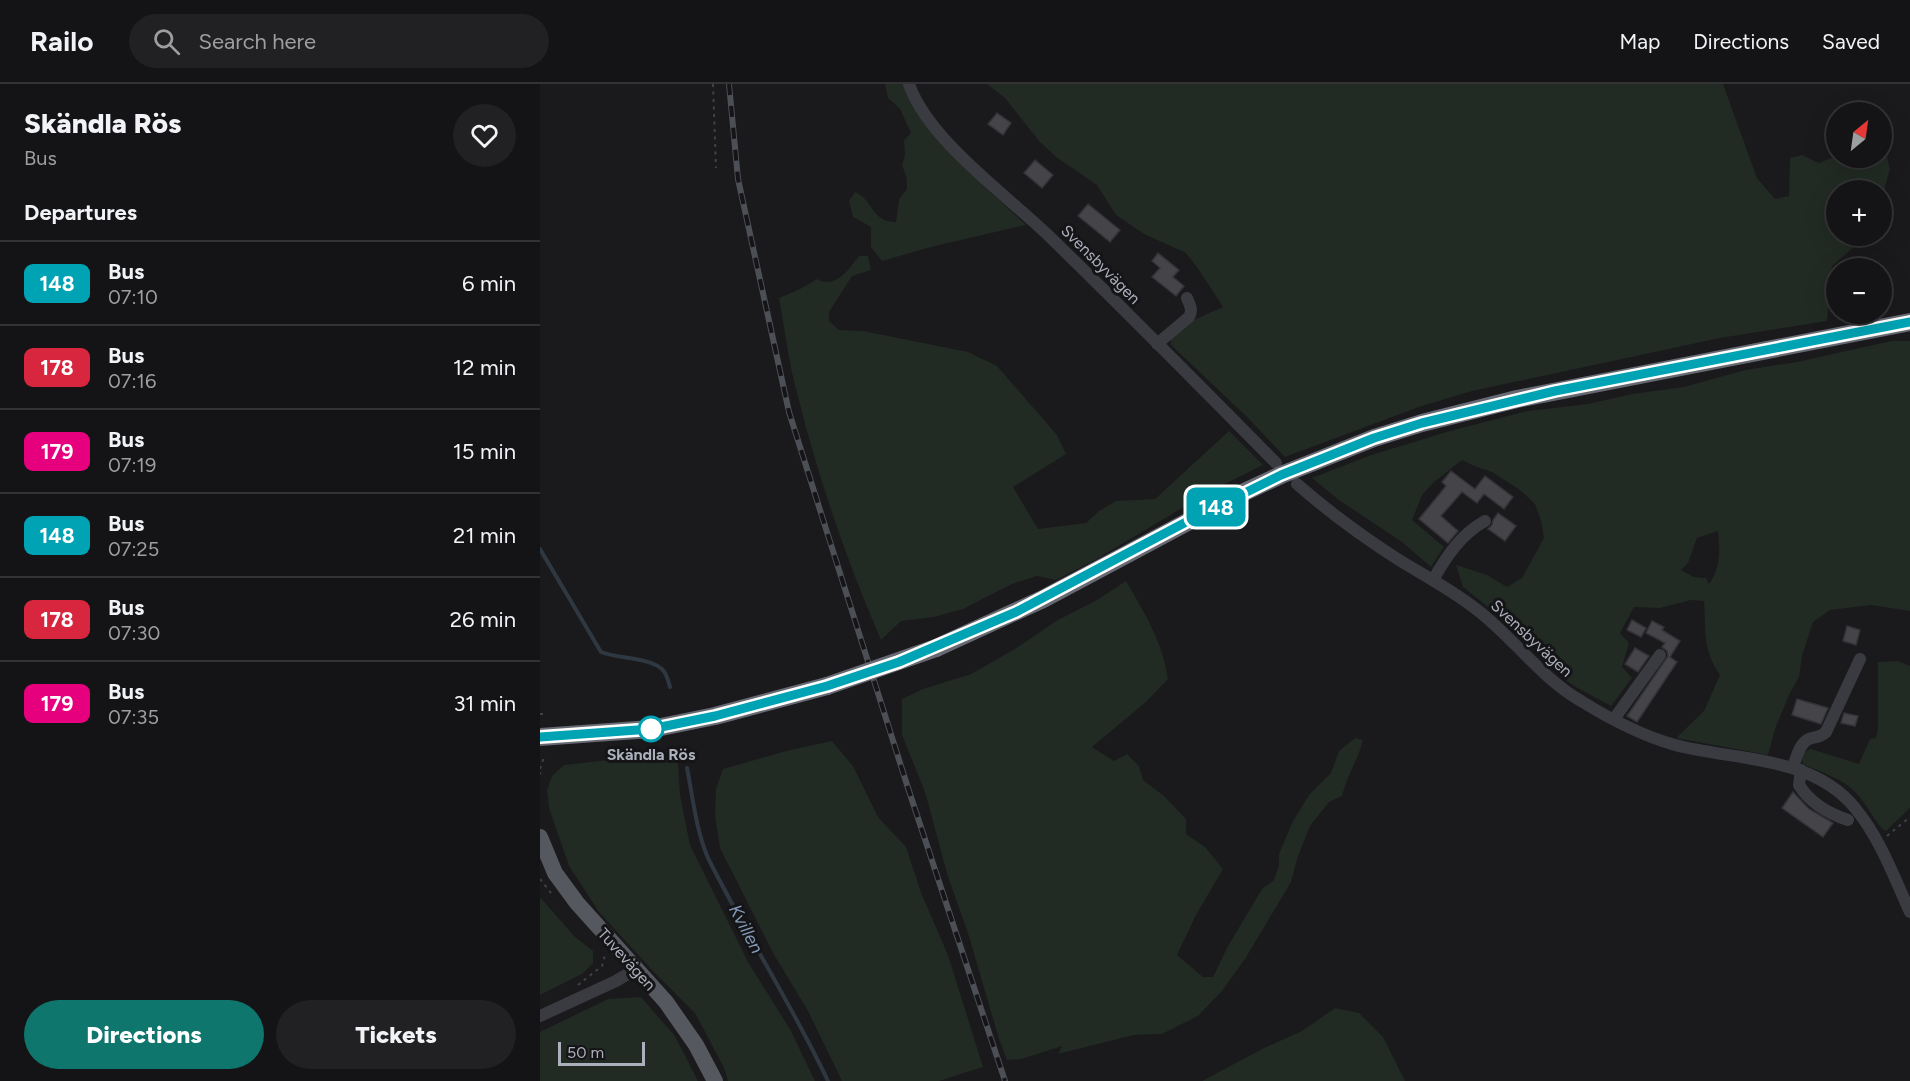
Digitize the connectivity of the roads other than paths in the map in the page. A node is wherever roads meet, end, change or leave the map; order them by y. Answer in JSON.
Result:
{"nodes":[{"id":1,"x":909,"y":84,"type":"edge"},
{"id":2,"x":1187,"y":298,"type":"dead end"},
{"id":3,"x":1910,"y":322,"type":"edge"},
{"id":4,"x":1157,"y":344,"type":"junction"},
{"id":5,"x":1276,"y":463,"type":"dead end"},
{"id":6,"x":1297,"y":484,"type":"dead end"},
{"id":7,"x":1485,"y":521,"type":"dead end"},
{"id":8,"x":1433,"y":580,"type":"junction"},
{"id":9,"x":1660,"y":656,"type":"dead end"},
{"id":10,"x":1860,"y":659,"type":"dead end"},
{"id":11,"x":1614,"y":718,"type":"junction"},
{"id":12,"x":540,"y":737,"type":"edge"},
{"id":13,"x":1797,"y":769,"type":"junction"},
{"id":14,"x":1848,"y":820,"type":"dead end"},
{"id":15,"x":540,"y":837,"type":"edge"},
{"id":16,"x":1910,"y":912,"type":"edge"},
{"id":17,"x":636,"y":969,"type":"junction"},
{"id":18,"x":540,"y":1016,"type":"edge"},
{"id":19,"x":715,"y":1081,"type":"edge"}],
"edges":[{"from":1,"to":4,"type":"street","name":"Svensbyvägen"},
{"from":2,"to":4,"type":"street"},
{"from":3,"to":12,"type":"highway","bridge":true},
{"from":4,"to":5,"type":"street","name":"Svensbyvägen"},
{"from":6,"to":8,"type":"street","name":"Svensbyvägen"},
{"from":7,"to":8,"type":"street"},
{"from":8,"to":11,"type":"street","name":"Svensbyvägen"},
{"from":9,"to":11,"type":"street"},
{"from":10,"to":13,"type":"street"},
{"from":11,"to":13,"type":"street","name":"Svensbyvägen"},
{"from":13,"to":14,"type":"street"},
{"from":13,"to":16,"type":"street","name":"Svensbyvägen"},
{"from":15,"to":17,"type":"main road","name":"Tuvevägen"},
{"from":17,"to":18,"type":"street"},
{"from":17,"to":19,"type":"main road","name":"Tuvevägen"}]}
